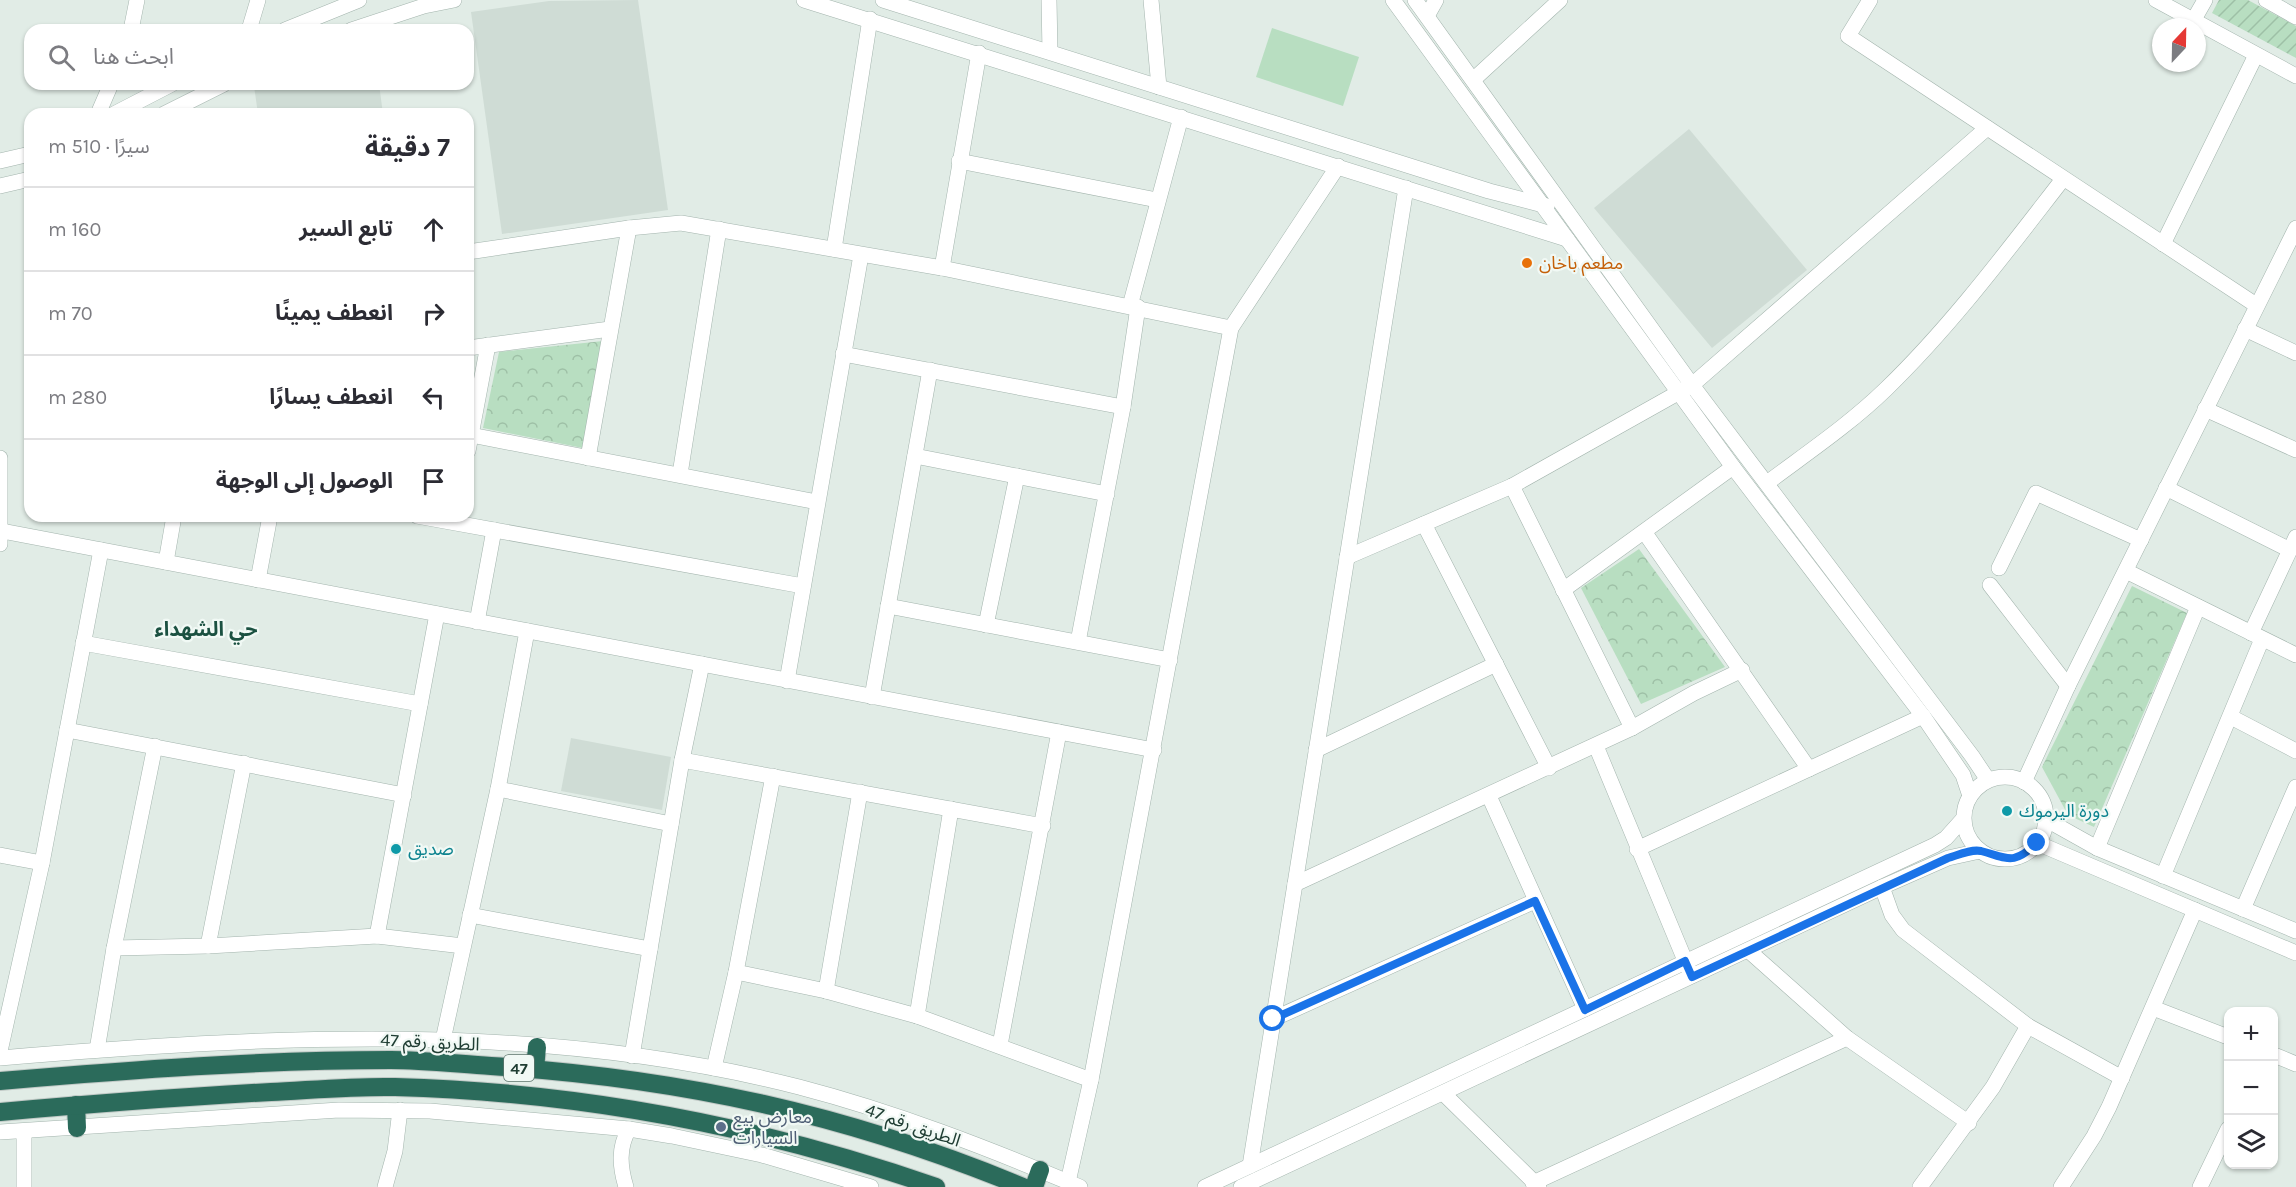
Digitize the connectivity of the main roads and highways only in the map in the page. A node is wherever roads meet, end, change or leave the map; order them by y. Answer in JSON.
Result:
{"nodes":[{"id":1,"x":537,"y":1047,"type":"road end"},
{"id":2,"x":394,"y":1060,"type":"junction"},
{"id":3,"x":535,"y":1069,"type":"junction"},
{"id":4,"x":0,"y":1081,"type":"edge"},
{"id":5,"x":394,"y":1087,"type":"junction"},
{"id":6,"x":76,"y":1105,"type":"junction"},
{"id":7,"x":0,"y":1112,"type":"edge"},
{"id":8,"x":77,"y":1128,"type":"road end"},
{"id":9,"x":936,"y":1187,"type":"edge"},
{"id":10,"x":1023,"y":1187,"type":"edge"}],
"edges":[{"from":1,"to":3,"type":"highway"},
{"from":2,"to":3,"type":"highway","name":"الطريق رقم 47","number":"47"},
{"from":2,"to":4,"type":"highway","name":"الطريق رقم 47","number":"47"},
{"from":2,"to":5,"type":"highway"},
{"from":3,"to":10,"type":"highway","name":"الطريق رقم 47","number":"47"},
{"from":5,"to":6,"type":"highway","number":"47"},
{"from":5,"to":9,"type":"highway","number":"47"},
{"from":6,"to":7,"type":"highway","number":"47"},
{"from":6,"to":8,"type":"highway"}]}
